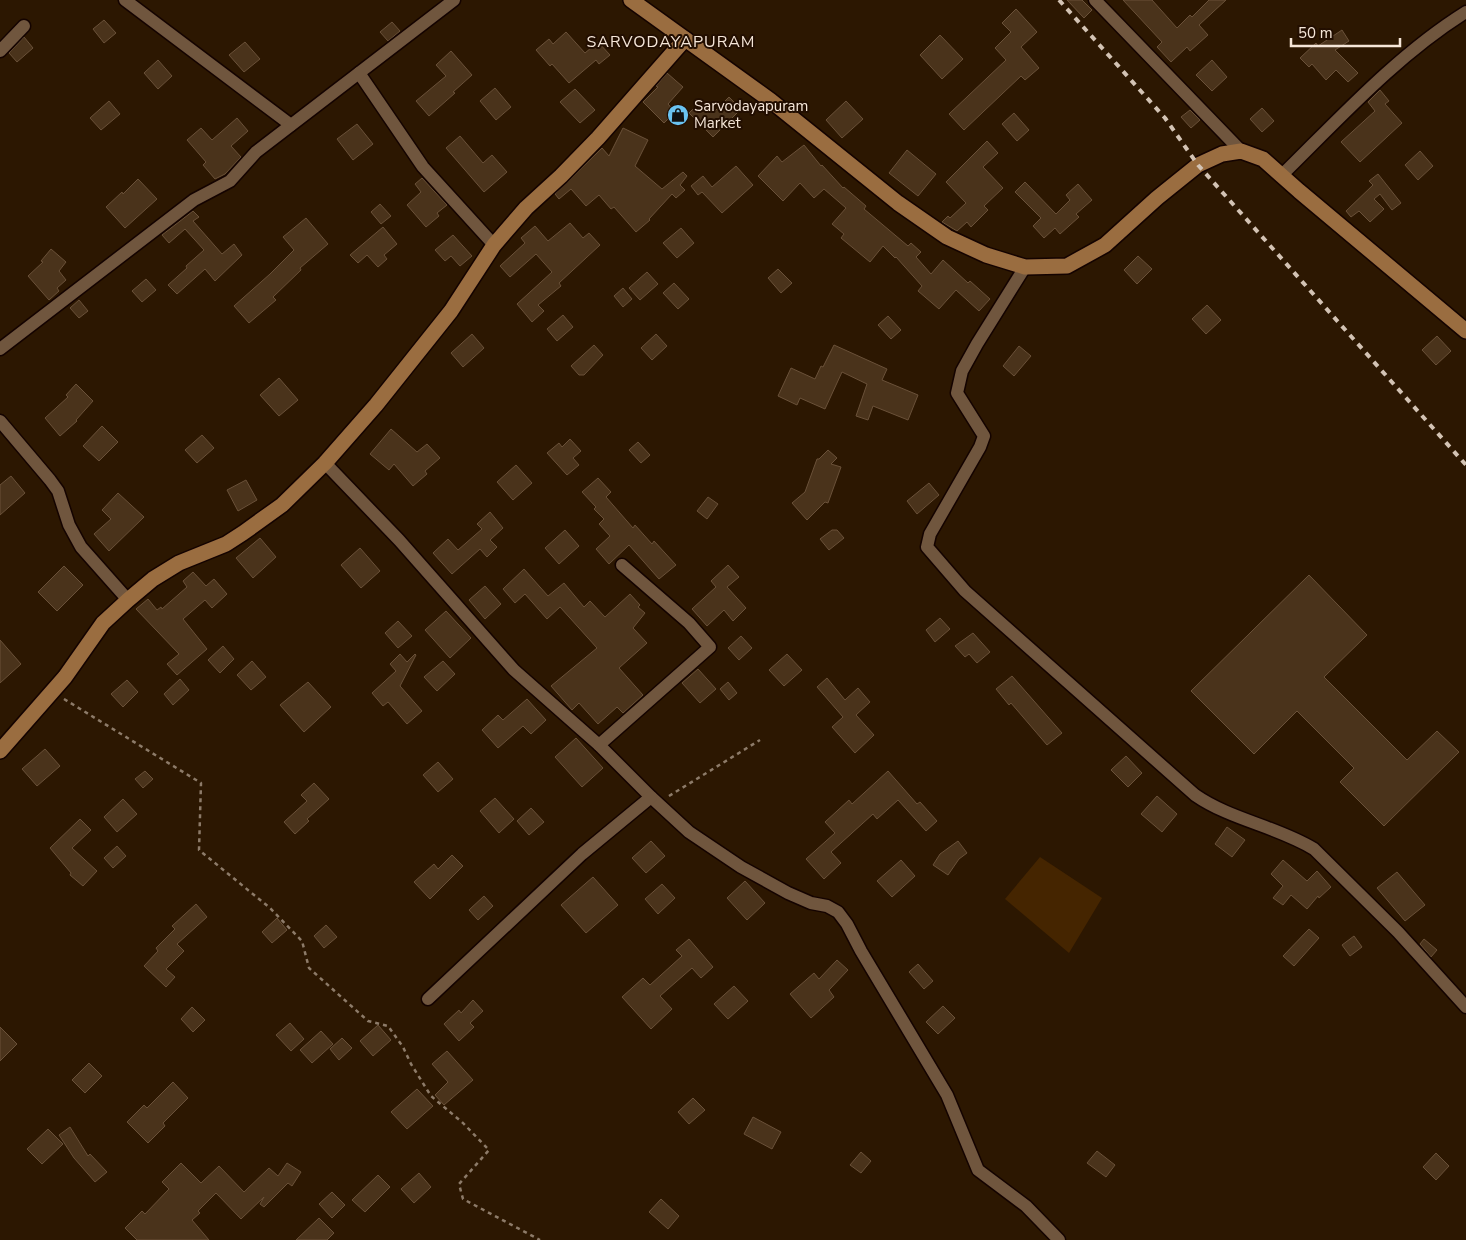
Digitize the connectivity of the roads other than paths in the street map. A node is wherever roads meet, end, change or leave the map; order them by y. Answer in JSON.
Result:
{"nodes":[{"id":1,"x":125,"y":0,"type":"edge"},
{"id":2,"x":454,"y":0,"type":"edge"},
{"id":3,"x":631,"y":0,"type":"edge"},
{"id":4,"x":1095,"y":0,"type":"edge"},
{"id":5,"x":1466,"y":12,"type":"edge"},
{"id":6,"x":24,"y":26,"type":"dead end"},
{"id":7,"x":685,"y":39,"type":"junction"},
{"id":8,"x":0,"y":51,"type":"edge"},
{"id":9,"x":359,"y":73,"type":"junction"},
{"id":10,"x":292,"y":125,"type":"junction"},
{"id":11,"x":1241,"y":151,"type":"junction"},
{"id":12,"x":1281,"y":176,"type":"junction"},
{"id":13,"x":494,"y":245,"type":"junction"},
{"id":14,"x":1025,"y":267,"type":"junction"},
{"id":15,"x":1466,"y":331,"type":"edge"},
{"id":16,"x":0,"y":349,"type":"edge"},
{"id":17,"x":0,"y":421,"type":"edge"},
{"id":18,"x":325,"y":463,"type":"junction"},
{"id":19,"x":622,"y":564,"type":"dead end"},
{"id":20,"x":128,"y":600,"type":"junction"},
{"id":21,"x":599,"y":745,"type":"junction"},
{"id":22,"x":0,"y":751,"type":"edge"},
{"id":23,"x":654,"y":800,"type":"junction"},
{"id":24,"x":428,"y":999,"type":"dead end"},
{"id":25,"x":1466,"y":1007,"type":"edge"},
{"id":26,"x":1059,"y":1240,"type":"edge"}],
"edges":[{"from":1,"to":10,"type":"street"},
{"from":2,"to":9,"type":"street"},
{"from":3,"to":7,"type":"street"},
{"from":4,"to":11,"type":"street"},
{"from":5,"to":12,"type":"street"},
{"from":6,"to":8,"type":"street"},
{"from":7,"to":13,"type":"street"},
{"from":7,"to":14,"type":"street"},
{"from":9,"to":10,"type":"street"},
{"from":9,"to":13,"type":"street"},
{"from":10,"to":16,"type":"street"},
{"from":11,"to":12,"type":"street"},
{"from":11,"to":14,"type":"street"},
{"from":12,"to":15,"type":"street"},
{"from":13,"to":18,"type":"street"},
{"from":14,"to":25,"type":"street"},
{"from":17,"to":20,"type":"street"},
{"from":18,"to":20,"type":"street"},
{"from":18,"to":21,"type":"street"},
{"from":19,"to":21,"type":"street"},
{"from":20,"to":22,"type":"street"},
{"from":21,"to":23,"type":"street"},
{"from":23,"to":24,"type":"street"},
{"from":23,"to":26,"type":"street"}]}
